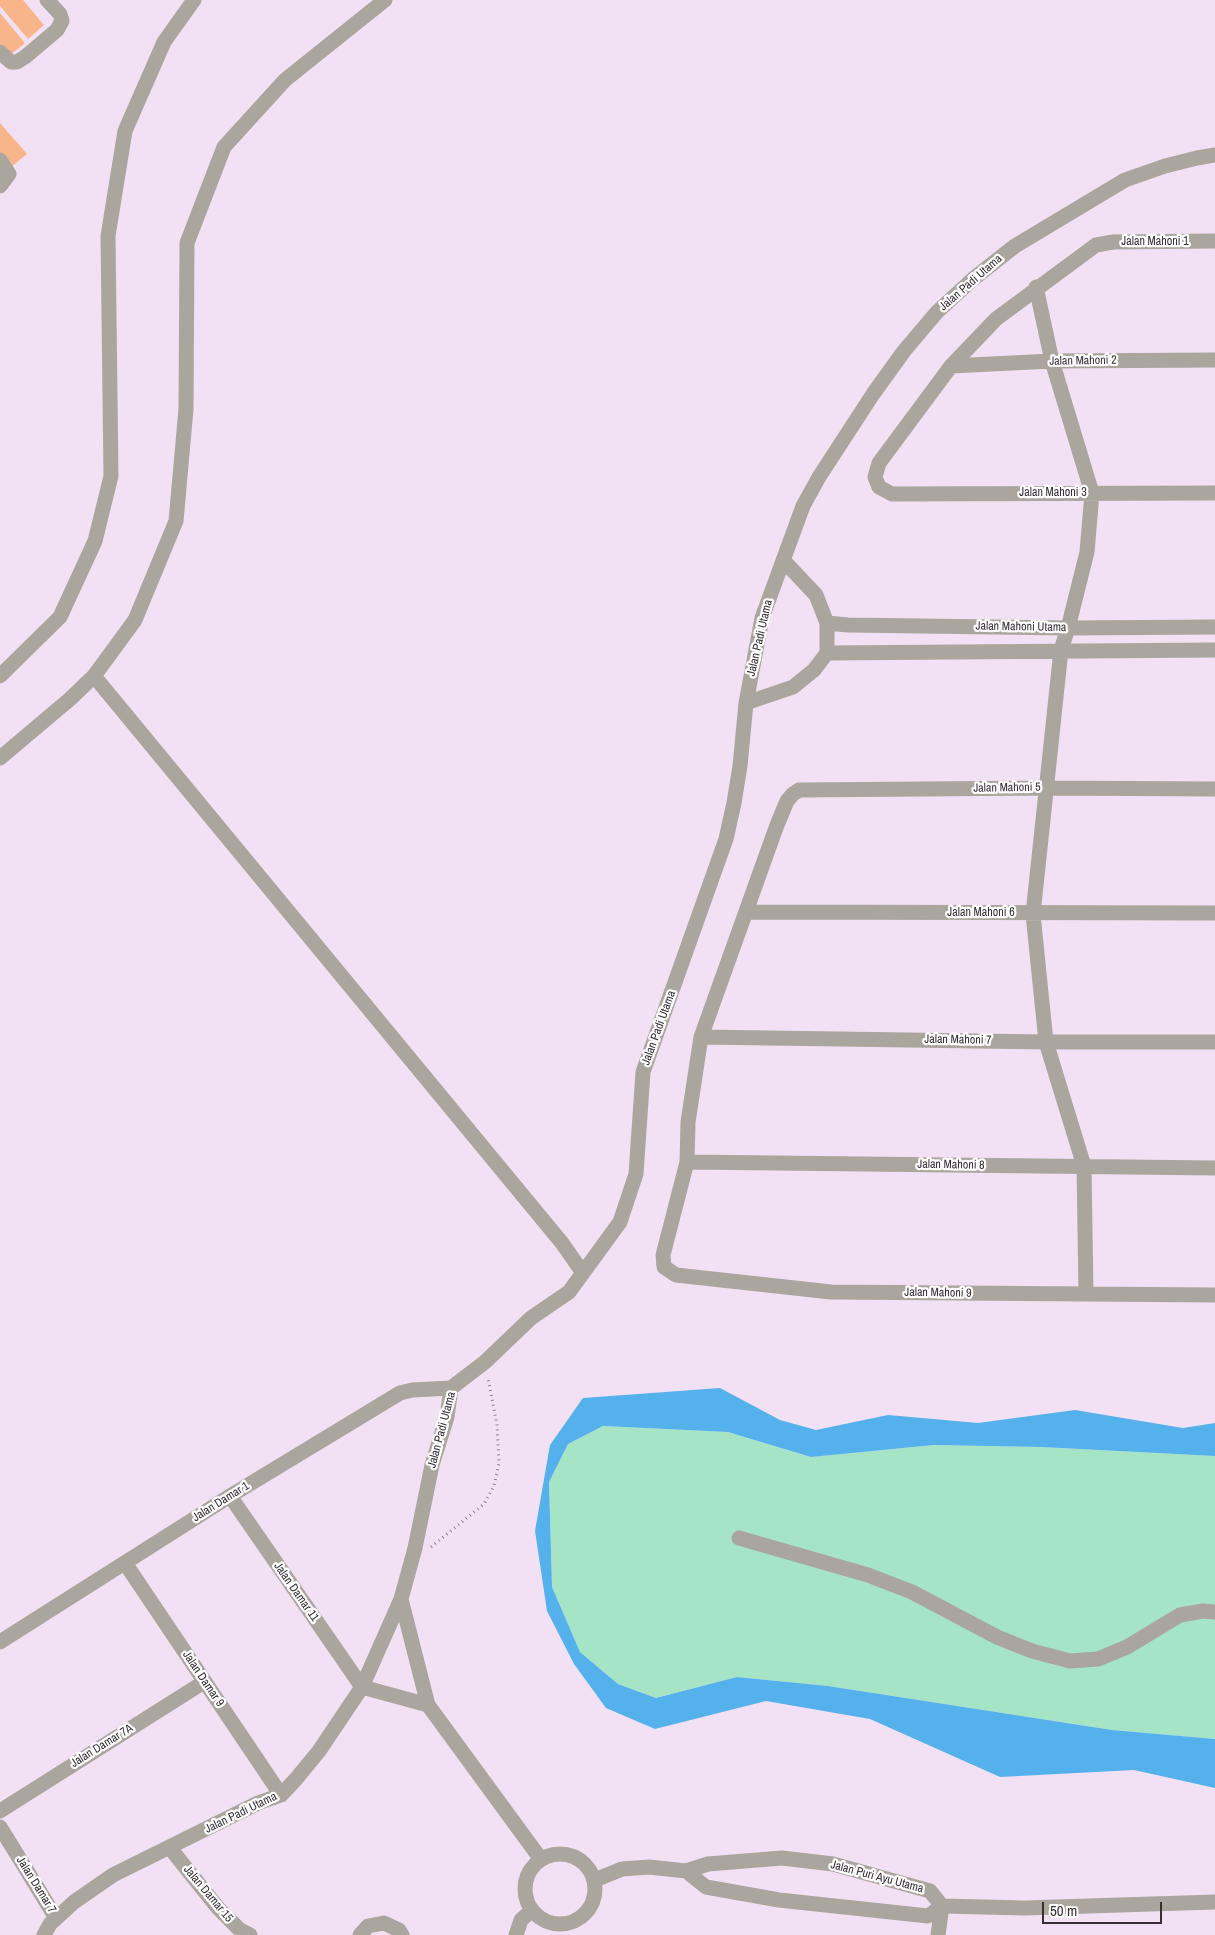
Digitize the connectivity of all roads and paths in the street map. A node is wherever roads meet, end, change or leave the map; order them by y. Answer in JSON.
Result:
{"nodes":[{"id":1,"x":47,"y":0,"type":"edge"},
{"id":2,"x":194,"y":0,"type":"edge"},
{"id":3,"x":385,"y":0,"type":"edge"},
{"id":4,"x":5,"y":57,"type":"edge"},
{"id":5,"x":1215,"y":155,"type":"edge"},
{"id":6,"x":0,"y":160,"type":"edge"},
{"id":7,"x":5,"y":180,"type":"edge"},
{"id":8,"x":1215,"y":241,"type":"edge"},
{"id":9,"x":1036,"y":287,"type":"junction"},
{"id":10,"x":1215,"y":360,"type":"edge"},
{"id":11,"x":1052,"y":361,"type":"junction"},
{"id":12,"x":950,"y":366,"type":"junction"},
{"id":13,"x":1092,"y":493,"type":"junction"},
{"id":14,"x":1215,"y":493,"type":"edge"},
{"id":15,"x":783,"y":560,"type":"junction"},
{"id":16,"x":827,"y":623,"type":"junction"},
{"id":17,"x":1215,"y":626,"type":"edge"},
{"id":18,"x":1068,"y":628,"type":"junction"},
{"id":19,"x":1060,"y":650,"type":"junction"},
{"id":20,"x":1215,"y":650,"type":"edge"},
{"id":21,"x":827,"y":653,"type":"junction"},
{"id":22,"x":0,"y":676,"type":"edge"},
{"id":23,"x":94,"y":676,"type":"junction"},
{"id":24,"x":746,"y":703,"type":"junction"},
{"id":25,"x":0,"y":758,"type":"edge"},
{"id":26,"x":1045,"y":788,"type":"junction"},
{"id":27,"x":1215,"y":789,"type":"edge"},
{"id":28,"x":747,"y":912,"type":"junction"},
{"id":29,"x":1215,"y":913,"type":"edge"},
{"id":30,"x":1033,"y":914,"type":"junction"},
{"id":31,"x":701,"y":1036,"type":"junction"},
{"id":32,"x":1046,"y":1042,"type":"junction"},
{"id":33,"x":1215,"y":1042,"type":"edge"},
{"id":34,"x":686,"y":1162,"type":"junction"},
{"id":35,"x":1084,"y":1166,"type":"junction"},
{"id":36,"x":1215,"y":1168,"type":"edge"},
{"id":37,"x":583,"y":1273,"type":"junction"},
{"id":38,"x":1086,"y":1294,"type":"junction"},
{"id":39,"x":1215,"y":1295,"type":"edge"},
{"id":40,"x":485,"y":1362,"type":"junction"},
{"id":41,"x":452,"y":1388,"type":"junction"},
{"id":42,"x":230,"y":1496,"type":"junction"},
{"id":43,"x":739,"y":1538,"type":"dead end"},
{"id":44,"x":126,"y":1562,"type":"junction"},
{"id":45,"x":410,"y":1563,"type":"junction"},
{"id":46,"x":401,"y":1599,"type":"junction"},
{"id":47,"x":1215,"y":1612,"type":"edge"},
{"id":48,"x":0,"y":1642,"type":"edge"},
{"id":49,"x":204,"y":1682,"type":"junction"},
{"id":50,"x":362,"y":1687,"type":"junction"},
{"id":51,"x":428,"y":1705,"type":"junction"},
{"id":52,"x":280,"y":1794,"type":"junction"},
{"id":53,"x":0,"y":1811,"type":"edge"},
{"id":54,"x":0,"y":1827,"type":"edge"},
{"id":55,"x":170,"y":1848,"type":"junction"},
{"id":56,"x":540,"y":1858,"type":"junction"},
{"id":57,"x":686,"y":1871,"type":"junction"},
{"id":58,"x":595,"y":1880,"type":"junction"},
{"id":59,"x":1215,"y":1902,"type":"edge"},
{"id":60,"x":942,"y":1906,"type":"junction"},
{"id":61,"x":532,"y":1910,"type":"junction"},
{"id":62,"x":56,"y":1918,"type":"junction"},
{"id":63,"x":44,"y":1935,"type":"edge"},
{"id":64,"x":250,"y":1935,"type":"edge"},
{"id":65,"x":360,"y":1935,"type":"edge"},
{"id":66,"x":402,"y":1935,"type":"edge"},
{"id":67,"x":516,"y":1935,"type":"edge"},
{"id":68,"x":938,"y":1935,"type":"edge"}],
"edges":[{"from":1,"to":4,"type":"street"},
{"from":2,"to":22,"type":"street"},
{"from":3,"to":23,"type":"street"},
{"from":5,"to":15,"type":"street","name":"Jalan Padi Utama"},
{"from":6,"to":7,"type":"street"},
{"from":8,"to":9,"type":"street","name":"Jalan Mahoni 1"},
{"from":9,"to":11,"type":"street"},
{"from":9,"to":12,"type":"street"},
{"from":10,"to":11,"type":"street","name":"Jalan Mahoni 2"},
{"from":11,"to":12,"type":"street","name":"Jalan Mahoni 2"},
{"from":11,"to":13,"type":"street"},
{"from":12,"to":13,"type":"street","name":"Jalan Mahoni 3"},
{"from":13,"to":14,"type":"street","name":"Jalan Mahoni 3"},
{"from":13,"to":18,"type":"street"},
{"from":15,"to":16,"type":"street"},
{"from":15,"to":24,"type":"street","name":"Jalan Padi Utama"},
{"from":16,"to":18,"type":"street","name":"Jalan Mahoni Utama"},
{"from":16,"to":21,"type":"street"},
{"from":17,"to":18,"type":"street","name":"Jalan Mahoni Utama"},
{"from":18,"to":19,"type":"street"},
{"from":19,"to":20,"type":"street","name":"Jalan Mahoni Utama"},
{"from":19,"to":21,"type":"street","name":"Jalan Mahoni Utama"},
{"from":19,"to":26,"type":"street"},
{"from":21,"to":24,"type":"street"},
{"from":23,"to":25,"type":"street"},
{"from":23,"to":37,"type":"street"},
{"from":24,"to":37,"type":"street","name":"Jalan Padi Utama"},
{"from":26,"to":27,"type":"street","name":"Jalan Mahoni 5"},
{"from":26,"to":28,"type":"street","name":"Jalan Mahoni 5"},
{"from":26,"to":30,"type":"street"},
{"from":28,"to":30,"type":"street","name":"Jalan Mahoni 6"},
{"from":28,"to":31,"type":"street"},
{"from":29,"to":30,"type":"street","name":"Jalan Mahoni 6"},
{"from":30,"to":32,"type":"street"},
{"from":31,"to":32,"type":"street","name":"Jalan Mahoni 7"},
{"from":31,"to":34,"type":"street"},
{"from":32,"to":33,"type":"street","name":"Jalan Mahoni 7"},
{"from":32,"to":35,"type":"street"},
{"from":34,"to":35,"type":"street","name":"Jalan Mahoni 8"},
{"from":34,"to":38,"type":"street","name":"Jalan Mahoni 9"},
{"from":35,"to":36,"type":"street","name":"Jalan Mahoni 8"},
{"from":35,"to":38,"type":"street"},
{"from":37,"to":40,"type":"street","name":"Jalan Padi Utama"},
{"from":38,"to":39,"type":"street","name":"Jalan Mahoni 9"},
{"from":40,"to":41,"type":"street","name":"Jalan Padi Utama"},
{"from":40,"to":45,"type":"path"},
{"from":41,"to":42,"type":"street","name":"Jalan Damar 1"},
{"from":41,"to":45,"type":"street","name":"Jalan Padi Utama"},
{"from":42,"to":44,"type":"street","name":"Jalan Damar 1"},
{"from":42,"to":50,"type":"street","name":"Jalan Damar 11"},
{"from":43,"to":47,"type":"street"},
{"from":44,"to":48,"type":"street","name":"Jalan Damar 1"},
{"from":44,"to":49,"type":"street","name":"Jalan Damar 9"},
{"from":45,"to":46,"type":"street","name":"Jalan Padi Utama"},
{"from":46,"to":50,"type":"street","name":"Jalan Padi Utama"},
{"from":46,"to":51,"type":"street"},
{"from":49,"to":52,"type":"street","name":"Jalan Damar 9"},
{"from":49,"to":53,"type":"street","name":"Jalan Damar 7A"},
{"from":50,"to":51,"type":"street"},
{"from":50,"to":52,"type":"street","name":"Jalan Padi Utama"},
{"from":51,"to":56,"type":"street"},
{"from":52,"to":55,"type":"street","name":"Jalan Padi Utama"},
{"from":54,"to":62,"type":"street","name":"Jalan Damar 7"},
{"from":55,"to":62,"type":"street","name":"Jalan Padi Utama"},
{"from":55,"to":64,"type":"street","name":"Jalan Damar 15"},
{"from":56,"to":58,"type":"street"},
{"from":56,"to":61,"type":"street"},
{"from":57,"to":58,"type":"street","name":"Jalan Puri Ayu Utama"},
{"from":57,"to":60,"type":"street","name":"Jalan Puri Ayu Utama"},
{"from":57,"to":60,"type":"street","name":"Jalan Puri Ayu Utama"},
{"from":58,"to":61,"type":"street"},
{"from":59,"to":60,"type":"street","name":"Jalan Puri Ayu Utama"},
{"from":60,"to":68,"type":"street"},
{"from":61,"to":67,"type":"street"},
{"from":62,"to":63,"type":"street","name":"Jalan Padi Utama"},
{"from":65,"to":66,"type":"street"}]}
